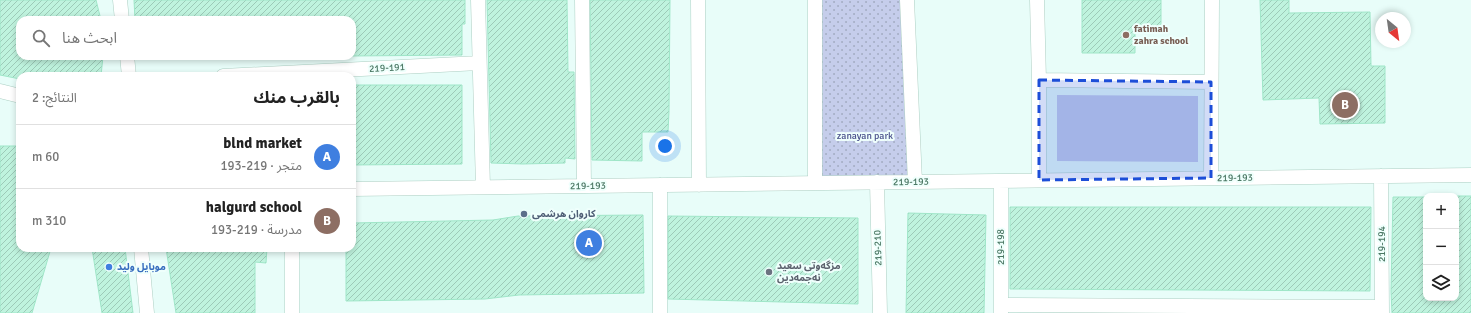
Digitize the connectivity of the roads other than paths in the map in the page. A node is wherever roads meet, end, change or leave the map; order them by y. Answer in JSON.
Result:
{"nodes":[{"id":1,"x":120,"y":0,"type":"edge"},
{"id":2,"x":478,"y":0,"type":"edge"},
{"id":3,"x":582,"y":0,"type":"edge"},
{"id":4,"x":698,"y":0,"type":"edge"},
{"id":5,"x":815,"y":0,"type":"edge"},
{"id":6,"x":907,"y":0,"type":"edge"},
{"id":7,"x":1037,"y":0,"type":"edge"},
{"id":8,"x":1212,"y":0,"type":"edge"},
{"id":9,"x":122,"y":16,"type":"edge"},
{"id":10,"x":127,"y":60,"type":"edge"},
{"id":11,"x":479,"y":63,"type":"junction"},
{"id":12,"x":129,"y":72,"type":"edge"},
{"id":13,"x":302,"y":72,"type":"edge"},
{"id":14,"x":1039,"y":80,"type":"junction"},
{"id":15,"x":1211,"y":82,"type":"junction"},
{"id":16,"x":0,"y":91,"type":"edge"},
{"id":17,"x":16,"y":95,"type":"edge"},
{"id":18,"x":1471,"y":175,"type":"edge"},
{"id":19,"x":1381,"y":176,"type":"junction"},
{"id":20,"x":1211,"y":178,"type":"junction"},
{"id":21,"x":1039,"y":180,"type":"junction"},
{"id":22,"x":1002,"y":181,"type":"junction"},
{"id":23,"x":877,"y":182,"type":"junction"},
{"id":24,"x":915,"y":182,"type":"junction"},
{"id":25,"x":815,"y":183,"type":"junction"},
{"id":26,"x":660,"y":185,"type":"junction"},
{"id":27,"x":699,"y":185,"type":"junction"},
{"id":28,"x":584,"y":186,"type":"junction"},
{"id":29,"x":483,"y":187,"type":"junction"},
{"id":30,"x":356,"y":189,"type":"edge"},
{"id":31,"x":141,"y":252,"type":"edge"},
{"id":32,"x":292,"y":252,"type":"edge"},
{"id":33,"x":1001,"y":309,"type":"edge"},
{"id":34,"x":1382,"y":310,"type":"edge"},
{"id":35,"x":148,"y":313,"type":"edge"},
{"id":36,"x":292,"y":313,"type":"edge"},
{"id":37,"x":660,"y":313,"type":"edge"},
{"id":38,"x":880,"y":313,"type":"edge"}],
"edges":[{"from":1,"to":9,"type":"street"},
{"from":2,"to":11,"type":"street"},
{"from":3,"to":28,"type":"street"},
{"from":4,"to":27,"type":"street"},
{"from":5,"to":25,"type":"street"},
{"from":6,"to":24,"type":"street"},
{"from":7,"to":14,"type":"street"},
{"from":8,"to":15,"type":"street"},
{"from":10,"to":12,"type":"street"},
{"from":11,"to":13,"type":"street","name":"219-191"},
{"from":11,"to":29,"type":"street"},
{"from":14,"to":15,"type":"street"},
{"from":14,"to":21,"type":"street"},
{"from":15,"to":20,"type":"street"},
{"from":16,"to":17,"type":"street"},
{"from":18,"to":19,"type":"street","name":"219-193"},
{"from":19,"to":20,"type":"street","name":"219-193"},
{"from":19,"to":34,"type":"street","name":"219-194"},
{"from":20,"to":21,"type":"street","name":"219-193"},
{"from":21,"to":22,"type":"street","name":"219-193"},
{"from":22,"to":24,"type":"street","name":"219-193"},
{"from":22,"to":33,"type":"street","name":"219-198"},
{"from":23,"to":24,"type":"street","name":"219-193"},
{"from":23,"to":25,"type":"street","name":"219-193"},
{"from":23,"to":38,"type":"street","name":"219-210"},
{"from":25,"to":27,"type":"street","name":"219-193"},
{"from":26,"to":27,"type":"street","name":"219-193"},
{"from":26,"to":28,"type":"street","name":"219-193"},
{"from":26,"to":37,"type":"street"},
{"from":28,"to":29,"type":"street","name":"219-193"},
{"from":29,"to":30,"type":"street","name":"219-193"},
{"from":31,"to":35,"type":"street"},
{"from":32,"to":36,"type":"street"},
{"from":33,"to":34,"type":"street"}]}
